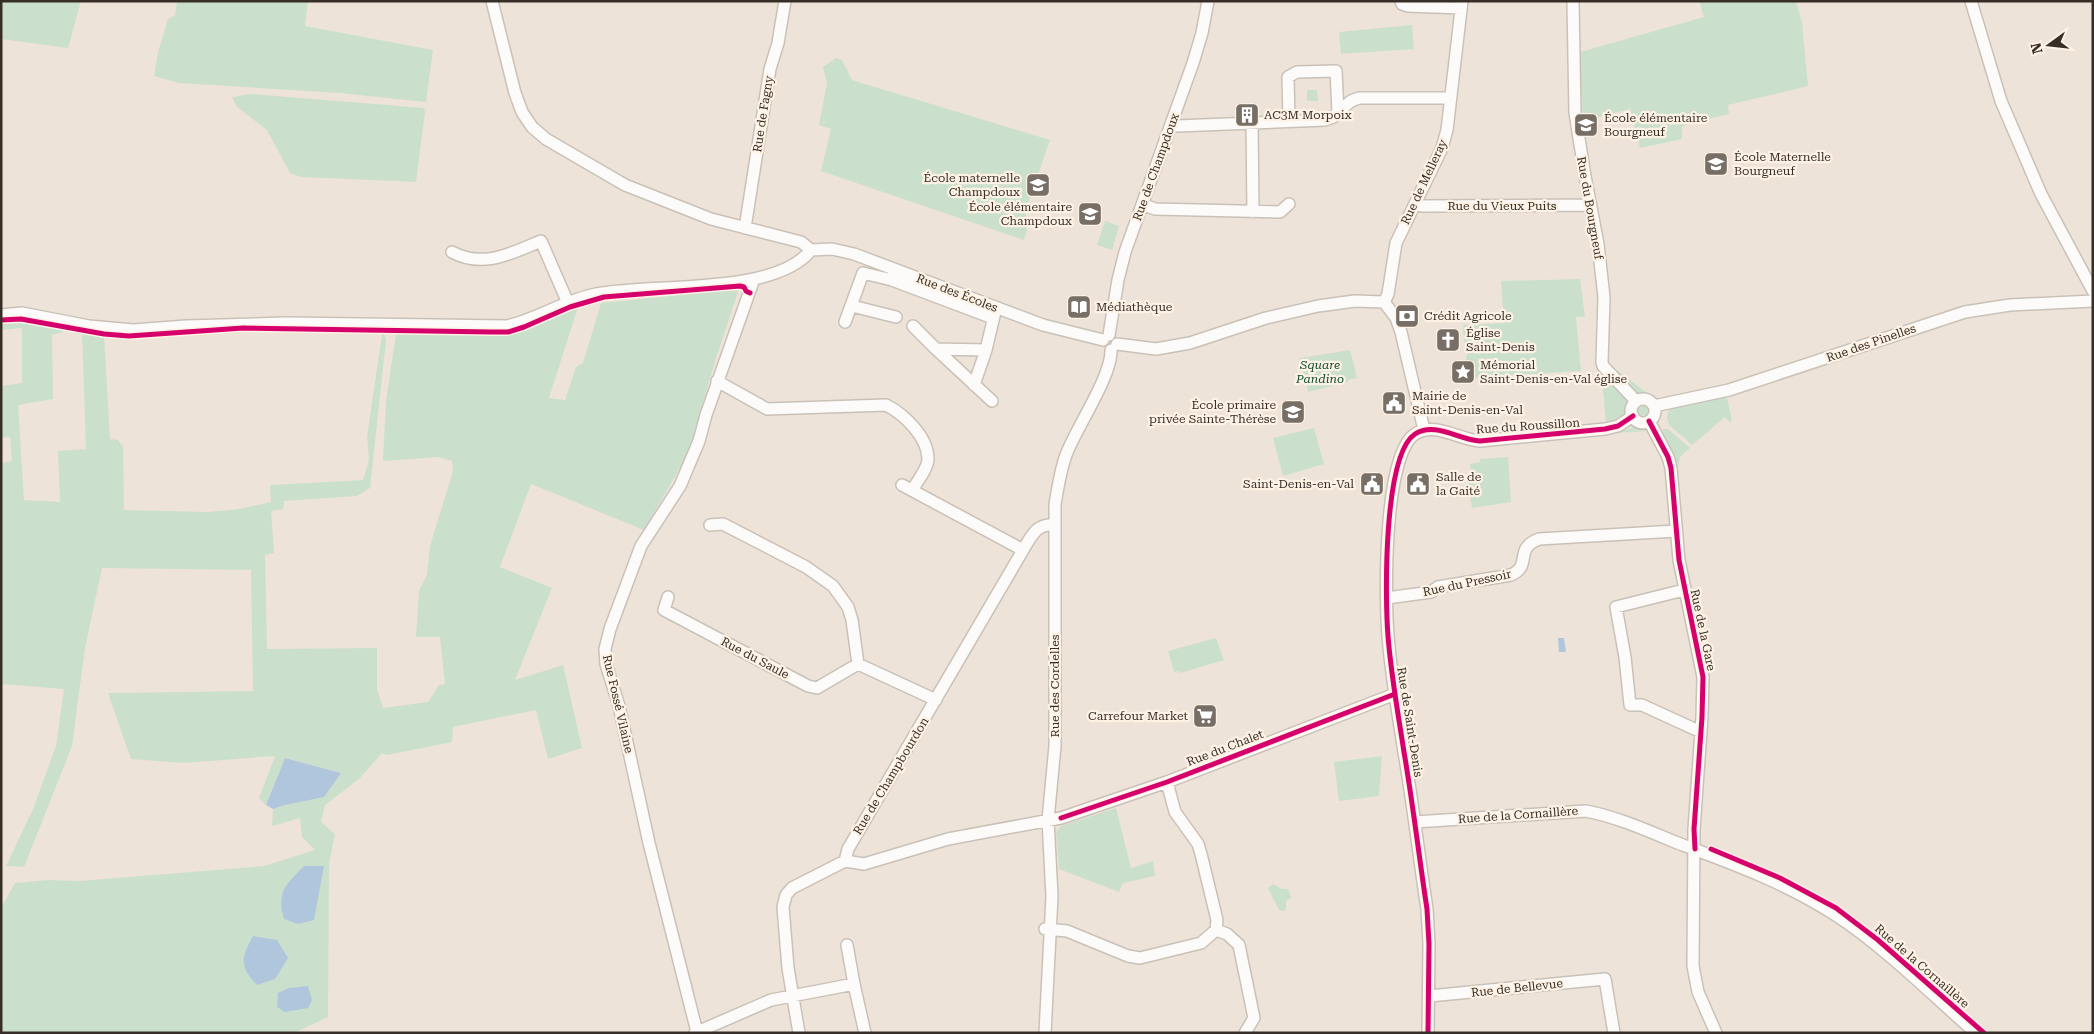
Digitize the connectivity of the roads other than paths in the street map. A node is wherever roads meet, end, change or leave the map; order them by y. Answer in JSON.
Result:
{"nodes":[{"id":1,"x":492,"y":1,"type":"edge"},
{"id":2,"x":785,"y":1,"type":"edge"},
{"id":3,"x":1208,"y":1,"type":"edge"},
{"id":4,"x":1401,"y":1,"type":"edge"},
{"id":5,"x":1573,"y":1,"type":"edge"},
{"id":6,"x":1972,"y":1,"type":"edge"},
{"id":7,"x":1461,"y":4,"type":"edge"},
{"id":8,"x":1450,"y":98,"type":"junction"},
{"id":9,"x":1338,"y":112,"type":"junction"},
{"id":10,"x":1289,"y":121,"type":"junction"},
{"id":11,"x":1252,"y":123,"type":"junction"},
{"id":12,"x":1172,"y":124,"type":"junction"},
{"id":13,"x":1289,"y":204,"type":"dead end"},
{"id":14,"x":1415,"y":204,"type":"junction"},
{"id":15,"x":1144,"y":205,"type":"junction"},
{"id":16,"x":1591,"y":205,"type":"junction"},
{"id":17,"x":1253,"y":212,"type":"junction"},
{"id":18,"x":745,"y":228,"type":"junction"},
{"id":19,"x":812,"y":250,"type":"junction"},
{"id":20,"x":452,"y":252,"type":"dead end"},
{"id":21,"x":894,"y":275,"type":"junction"},
{"id":22,"x":754,"y":279,"type":"junction"},
{"id":23,"x":2093,"y":291,"type":"edge"},
{"id":24,"x":2093,"y":301,"type":"edge"},
{"id":25,"x":1384,"y":302,"type":"junction"},
{"id":26,"x":568,"y":303,"type":"junction"},
{"id":27,"x":852,"y":306,"type":"junction"},
{"id":28,"x":994,"y":313,"type":"junction"},
{"id":29,"x":1,"y":315,"type":"edge"},
{"id":30,"x":896,"y":317,"type":"dead end"},
{"id":31,"x":845,"y":322,"type":"dead end"},
{"id":32,"x":913,"y":326,"type":"dead end"},
{"id":33,"x":1106,"y":338,"type":"junction"},
{"id":34,"x":1114,"y":347,"type":"junction"},
{"id":35,"x":936,"y":349,"type":"junction"},
{"id":36,"x":986,"y":350,"type":"junction"},
{"id":37,"x":718,"y":381,"type":"junction"},
{"id":38,"x":974,"y":385,"type":"junction"},
{"id":39,"x":992,"y":401,"type":"dead end"},
{"id":40,"x":1636,"y":401,"type":"junction"},
{"id":41,"x":1654,"y":406,"type":"junction"},
{"id":42,"x":1633,"y":416,"type":"junction"},
{"id":43,"x":1648,"y":421,"type":"junction"},
{"id":44,"x":1424,"y":430,"type":"junction"},
{"id":45,"x":710,"y":525,"type":"dead end"},
{"id":46,"x":1055,"y":525,"type":"junction"},
{"id":47,"x":1676,"y":532,"type":"junction"},
{"id":48,"x":1023,"y":550,"type":"junction"},
{"id":49,"x":1684,"y":590,"type":"junction"},
{"id":50,"x":668,"y":597,"type":"dead end"},
{"id":51,"x":1386,"y":598,"type":"junction"},
{"id":52,"x":858,"y":664,"type":"junction"},
{"id":53,"x":1394,"y":694,"type":"junction"},
{"id":54,"x":936,"y":700,"type":"junction"},
{"id":55,"x":1701,"y":732,"type":"junction"},
{"id":56,"x":1167,"y":782,"type":"junction"},
{"id":57,"x":1048,"y":820,"type":"junction"},
{"id":58,"x":1415,"y":822,"type":"junction"},
{"id":59,"x":1695,"y":849,"type":"junction"},
{"id":60,"x":845,"y":861,"type":"junction"},
{"id":61,"x":1048,"y":929,"type":"junction"},
{"id":62,"x":1216,"y":930,"type":"junction"},
{"id":63,"x":847,"y":945,"type":"dead end"},
{"id":64,"x":854,"y":984,"type":"junction"},
{"id":65,"x":792,"y":996,"type":"junction"},
{"id":66,"x":1429,"y":996,"type":"junction"},
{"id":67,"x":696,"y":1032,"type":"edge"},
{"id":68,"x":800,"y":1033,"type":"edge"},
{"id":69,"x":865,"y":1033,"type":"edge"},
{"id":70,"x":1045,"y":1033,"type":"edge"},
{"id":71,"x":1245,"y":1033,"type":"edge"},
{"id":72,"x":1428,"y":1033,"type":"edge"},
{"id":73,"x":1614,"y":1033,"type":"edge"},
{"id":74,"x":1716,"y":1033,"type":"edge"},
{"id":75,"x":1976,"y":1033,"type":"edge"}],
"edges":[{"from":1,"to":18,"type":"street"},
{"from":2,"to":18,"type":"street","name":"Rue de Fagny"},
{"from":3,"to":12,"type":"street","name":"Rue de Champdoux"},
{"from":4,"to":7,"type":"street"},
{"from":5,"to":16,"type":"street","name":"Rue du Bourgneuf"},
{"from":6,"to":23,"type":"street"},
{"from":7,"to":8,"type":"street","name":"Rue de Melleray"},
{"from":8,"to":9,"type":"street"},
{"from":8,"to":14,"type":"street","name":"Rue de Melleray"},
{"from":9,"to":10,"type":"street"},
{"from":9,"to":10,"type":"street"},
{"from":10,"to":11,"type":"street"},
{"from":11,"to":12,"type":"street"},
{"from":11,"to":17,"type":"street"},
{"from":12,"to":15,"type":"street","name":"Rue de Champdoux"},
{"from":13,"to":17,"type":"street"},
{"from":14,"to":16,"type":"street","name":"Rue du Vieux Puits"},
{"from":14,"to":25,"type":"street","name":"Rue de Melleray"},
{"from":15,"to":17,"type":"street"},
{"from":15,"to":33,"type":"street","name":"Rue de Champdoux"},
{"from":16,"to":40,"type":"street","name":"Rue du Bourgneuf"},
{"from":18,"to":19,"type":"street"},
{"from":19,"to":21,"type":"street","name":"Rue des Écoles"},
{"from":19,"to":22,"type":"street"},
{"from":20,"to":26,"type":"street"},
{"from":21,"to":27,"type":"street"},
{"from":21,"to":28,"type":"street","name":"Rue des Écoles"},
{"from":22,"to":26,"type":"street"},
{"from":22,"to":37,"type":"street","name":"Rue Fossé Vilaine"},
{"from":24,"to":41,"type":"street","name":"Rue des Pinelles"},
{"from":25,"to":34,"type":"street"},
{"from":25,"to":44,"type":"street"},
{"from":26,"to":29,"type":"street"},
{"from":27,"to":30,"type":"street"},
{"from":27,"to":31,"type":"street"},
{"from":28,"to":33,"type":"street","name":"Rue des Écoles"},
{"from":28,"to":36,"type":"street"},
{"from":32,"to":35,"type":"street"},
{"from":33,"to":34,"type":"street"},
{"from":34,"to":46,"type":"street","name":"Rue des Cordelles"},
{"from":35,"to":36,"type":"street"},
{"from":35,"to":38,"type":"street"},
{"from":36,"to":38,"type":"street"},
{"from":37,"to":48,"type":"street"},
{"from":37,"to":67,"type":"street","name":"Rue Fossé Vilaine"},
{"from":38,"to":39,"type":"street"},
{"from":40,"to":41,"type":"street"},
{"from":40,"to":42,"type":"street"},
{"from":41,"to":43,"type":"street"},
{"from":42,"to":43,"type":"street"},
{"from":42,"to":44,"type":"street","name":"Rue du Roussillon"},
{"from":43,"to":47,"type":"street","name":"Rue de la Gare"},
{"from":44,"to":51,"type":"street","name":"Rue de Saint-Denis"},
{"from":45,"to":52,"type":"street"},
{"from":46,"to":48,"type":"street","name":"Rue de Champbourdon"},
{"from":46,"to":57,"type":"street","name":"Rue des Cordelles"},
{"from":47,"to":49,"type":"street","name":"Rue de la Gare"},
{"from":47,"to":51,"type":"street","name":"Rue du Pressoir"},
{"from":48,"to":54,"type":"street","name":"Rue de Champbourdon"},
{"from":49,"to":55,"type":"street","name":"Rue de la Gare"},
{"from":49,"to":55,"type":"street"},
{"from":50,"to":52,"type":"street","name":"Rue du Saule"},
{"from":51,"to":53,"type":"street","name":"Rue de Saint-Denis"},
{"from":52,"to":54,"type":"street"},
{"from":53,"to":56,"type":"street","name":"Rue du Chalet"},
{"from":53,"to":58,"type":"street","name":"Rue de Saint-Denis"},
{"from":54,"to":60,"type":"street","name":"Rue de Champbourdon"},
{"from":55,"to":59,"type":"street","name":"Rue de la Gare"},
{"from":56,"to":57,"type":"street","name":"Rue du Chalet"},
{"from":56,"to":62,"type":"street"},
{"from":57,"to":60,"type":"street","name":"Rue du Chalet"},
{"from":57,"to":61,"type":"street","name":"Rue des Cordelles"},
{"from":58,"to":59,"type":"street","name":"Rue de la Cornaillère"},
{"from":58,"to":66,"type":"street","name":"Rue de Saint-Denis"},
{"from":59,"to":74,"type":"street","name":"Rue de la Gare"},
{"from":59,"to":75,"type":"street","name":"Rue de la Cornaillère"},
{"from":60,"to":65,"type":"street"},
{"from":61,"to":62,"type":"street"},
{"from":61,"to":70,"type":"street","name":"Rue des Cordelles"},
{"from":62,"to":71,"type":"street"},
{"from":63,"to":64,"type":"street"},
{"from":64,"to":65,"type":"street"},
{"from":64,"to":69,"type":"street"},
{"from":65,"to":67,"type":"street"},
{"from":65,"to":68,"type":"street"},
{"from":66,"to":72,"type":"street","name":"Rue de Saint-Denis"},
{"from":66,"to":73,"type":"street","name":"Rue de Bellevue"}]}
